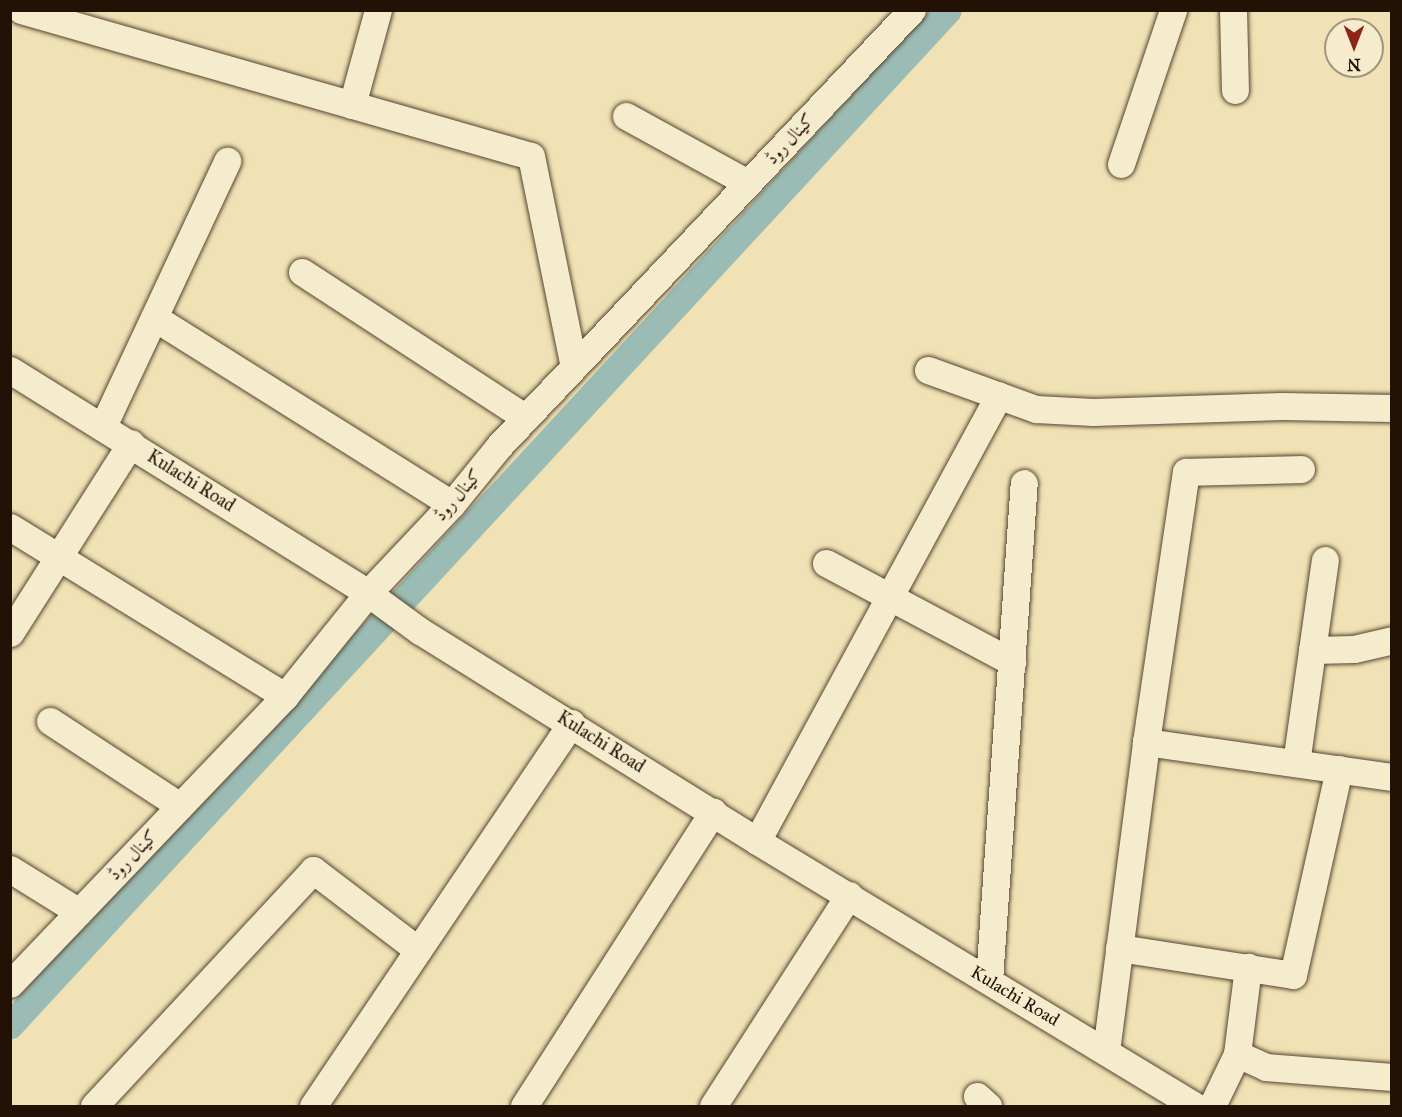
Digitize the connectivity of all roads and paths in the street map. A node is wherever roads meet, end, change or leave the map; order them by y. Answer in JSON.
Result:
{"nodes":[{"id":1,"x":21,"y":10,"type":"edge"},
{"id":2,"x":378,"y":10,"type":"edge"},
{"id":3,"x":912,"y":10,"type":"edge"},
{"id":4,"x":1173,"y":10,"type":"edge"},
{"id":5,"x":1233,"y":10,"type":"edge"},
{"id":6,"x":1235,"y":90,"type":"dead end"},
{"id":7,"x":352,"y":105,"type":"junction"},
{"id":8,"x":626,"y":116,"type":"dead end"},
{"id":9,"x":227,"y":161,"type":"dead end"},
{"id":10,"x":1121,"y":164,"type":"dead end"},
{"id":11,"x":748,"y":183,"type":"junction"},
{"id":12,"x":302,"y":272,"type":"dead end"},
{"id":13,"x":155,"y":318,"type":"junction"},
{"id":14,"x":574,"y":367,"type":"junction"},
{"id":15,"x":10,"y":370,"type":"edge"},
{"id":16,"x":928,"y":370,"type":"dead end"},
{"id":17,"x":999,"y":395,"type":"junction"},
{"id":18,"x":1392,"y":408,"type":"edge"},
{"id":19,"x":526,"y":418,"type":"junction"},
{"id":20,"x":104,"y":426,"type":"junction"},
{"id":21,"x":131,"y":443,"type":"junction"},
{"id":22,"x":1302,"y":469,"type":"dead end"},
{"id":23,"x":1023,"y":483,"type":"dead end"},
{"id":24,"x":452,"y":504,"type":"junction"},
{"id":25,"x":10,"y":527,"type":"edge"},
{"id":26,"x":57,"y":556,"type":"junction"},
{"id":27,"x":1325,"y":560,"type":"dead end"},
{"id":28,"x":826,"y":563,"type":"dead end"},
{"id":29,"x":368,"y":593,"type":"junction"},
{"id":30,"x":889,"y":596,"type":"junction"},
{"id":31,"x":10,"y":633,"type":"edge"},
{"id":32,"x":1392,"y":640,"type":"edge"},
{"id":33,"x":1312,"y":650,"type":"junction"},
{"id":34,"x":1012,"y":662,"type":"junction"},
{"id":35,"x":285,"y":696,"type":"junction"},
{"id":36,"x":50,"y":721,"type":"dead end"},
{"id":37,"x":571,"y":723,"type":"junction"},
{"id":38,"x":1146,"y":742,"type":"junction"},
{"id":39,"x":1296,"y":763,"type":"junction"},
{"id":40,"x":1339,"y":769,"type":"junction"},
{"id":41,"x":1392,"y":777,"type":"edge"},
{"id":42,"x":180,"y":806,"type":"junction"},
{"id":43,"x":712,"y":812,"type":"junction"},
{"id":44,"x":757,"y":841,"type":"junction"},
{"id":45,"x":10,"y":869,"type":"edge"},
{"id":46,"x":849,"y":895,"type":"junction"},
{"id":47,"x":79,"y":912,"type":"junction"},
{"id":48,"x":1119,"y":948,"type":"junction"},
{"id":49,"x":418,"y":950,"type":"junction"},
{"id":50,"x":1248,"y":967,"type":"junction"},
{"id":51,"x":989,"y":980,"type":"junction"},
{"id":52,"x":10,"y":984,"type":"edge"},
{"id":53,"x":1106,"y":1051,"type":"junction"},
{"id":54,"x":1237,"y":1054,"type":"junction"},
{"id":55,"x":1390,"y":1069,"type":"edge"},
{"id":56,"x":94,"y":1107,"type":"edge"},
{"id":57,"x":313,"y":1107,"type":"edge"},
{"id":58,"x":524,"y":1107,"type":"edge"},
{"id":59,"x":713,"y":1107,"type":"edge"},
{"id":60,"x":1196,"y":1107,"type":"edge"},
{"id":61,"x":1212,"y":1107,"type":"edge"}],
"edges":[{"from":1,"to":7,"type":"street"},
{"from":2,"to":7,"type":"street"},
{"from":3,"to":11,"type":"street","name":"کینال روڈ"},
{"from":4,"to":10,"type":"street"},
{"from":5,"to":6,"type":"street"},
{"from":7,"to":14,"type":"street"},
{"from":8,"to":11,"type":"street"},
{"from":9,"to":13,"type":"street"},
{"from":11,"to":14,"type":"street","name":"کینال روڈ"},
{"from":12,"to":19,"type":"street"},
{"from":13,"to":20,"type":"street"},
{"from":13,"to":24,"type":"street"},
{"from":14,"to":19,"type":"street","name":"کینال روڈ"},
{"from":15,"to":20,"type":"street","name":"Kulachi Road"},
{"from":16,"to":17,"type":"street"},
{"from":17,"to":18,"type":"street"},
{"from":17,"to":30,"type":"street"},
{"from":19,"to":24,"type":"street","name":"کینال روڈ"},
{"from":20,"to":21,"type":"street","name":"Kulachi Road"},
{"from":21,"to":26,"type":"street"},
{"from":21,"to":29,"type":"street","name":"Kulachi Road"},
{"from":22,"to":38,"type":"street"},
{"from":23,"to":34,"type":"street"},
{"from":24,"to":29,"type":"street","name":"کینال روڈ"},
{"from":25,"to":26,"type":"street"},
{"from":26,"to":31,"type":"street"},
{"from":26,"to":35,"type":"street"},
{"from":27,"to":33,"type":"street"},
{"from":28,"to":30,"type":"street"},
{"from":29,"to":35,"type":"street","name":"کینال روڈ"},
{"from":29,"to":37,"type":"street","name":"Kulachi Road"},
{"from":30,"to":34,"type":"street"},
{"from":30,"to":44,"type":"street"},
{"from":32,"to":33,"type":"street"},
{"from":33,"to":39,"type":"street"},
{"from":34,"to":51,"type":"street"},
{"from":35,"to":42,"type":"street","name":"کینال روڈ"},
{"from":36,"to":42,"type":"street"},
{"from":37,"to":43,"type":"street","name":"Kulachi Road"},
{"from":37,"to":49,"type":"street"},
{"from":38,"to":39,"type":"street"},
{"from":38,"to":48,"type":"street"},
{"from":39,"to":40,"type":"street"},
{"from":40,"to":41,"type":"street"},
{"from":40,"to":50,"type":"street"},
{"from":42,"to":47,"type":"street","name":"کینال روڈ"},
{"from":43,"to":44,"type":"street","name":"Kulachi Road"},
{"from":43,"to":58,"type":"street"},
{"from":44,"to":46,"type":"street","name":"Kulachi Road"},
{"from":45,"to":47,"type":"street"},
{"from":46,"to":51,"type":"street","name":"Kulachi Road"},
{"from":46,"to":59,"type":"street"},
{"from":47,"to":52,"type":"street","name":"کینال روڈ"},
{"from":48,"to":50,"type":"street"},
{"from":48,"to":53,"type":"street"},
{"from":49,"to":56,"type":"street"},
{"from":49,"to":57,"type":"street"},
{"from":50,"to":54,"type":"street"},
{"from":51,"to":53,"type":"street","name":"Kulachi Road"},
{"from":53,"to":60,"type":"street","name":"Kulachi Road"},
{"from":54,"to":55,"type":"street"},
{"from":54,"to":61,"type":"street"}]}
